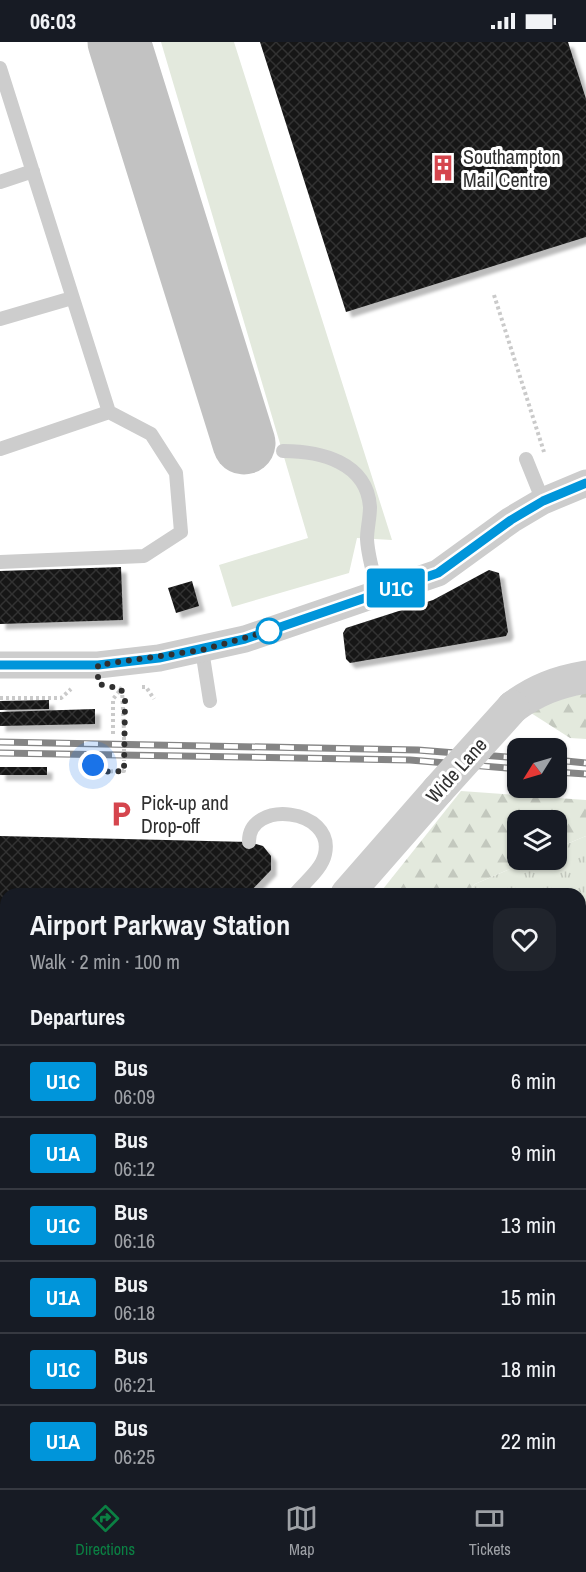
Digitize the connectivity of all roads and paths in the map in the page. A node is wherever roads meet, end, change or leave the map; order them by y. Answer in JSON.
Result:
{"nodes":[{"id":1,"x":0,"y":68,"type":"edge"},
{"id":2,"x":33,"y":171,"type":"junction"},
{"id":3,"x":0,"y":182,"type":"edge"},
{"id":4,"x":494,"y":295,"type":"dead end"},
{"id":5,"x":72,"y":298,"type":"junction"},
{"id":6,"x":0,"y":319,"type":"edge"},
{"id":7,"x":109,"y":412,"type":"junction"},
{"id":8,"x":0,"y":449,"type":"edge"},
{"id":9,"x":283,"y":451,"type":"dead end"},
{"id":10,"x":544,"y":453,"type":"dead end"},
{"id":11,"x":526,"y":459,"type":"dead end"},
{"id":12,"x":586,"y":483,"type":"edge"},
{"id":13,"x":543,"y":501,"type":"junction"},
{"id":14,"x":0,"y":562,"type":"edge"},
{"id":15,"x":379,"y":594,"type":"junction"},
{"id":16,"x":202,"y":650,"type":"junction"},
{"id":17,"x":0,"y":665,"type":"edge"},
{"id":18,"x":98,"y":665,"type":"junction"},
{"id":19,"x":586,"y":677,"type":"edge"},
{"id":20,"x":138,"y":687,"type":"dead end"},
{"id":21,"x":129,"y":688,"type":"dead end"},
{"id":22,"x":121,"y":689,"type":"junction"},
{"id":23,"x":154,"y":699,"type":"dead end"},
{"id":24,"x":210,"y":701,"type":"dead end"},
{"id":25,"x":114,"y":734,"type":"dead end"},
{"id":26,"x":93,"y":765,"type":"dead end"},
{"id":27,"x":249,"y":842,"type":"dead end"},
{"id":28,"x":300,"y":888,"type":"edge"},
{"id":29,"x":352,"y":888,"type":"edge"}],
"edges":[{"from":1,"to":2,"type":"lane"},
{"from":2,"to":3,"type":"lane"},
{"from":2,"to":5,"type":"lane"},
{"from":4,"to":10,"type":"path"},
{"from":5,"to":6,"type":"lane"},
{"from":5,"to":7,"type":"lane"},
{"from":7,"to":8,"type":"lane"},
{"from":7,"to":14,"type":"lane"},
{"from":9,"to":15,"type":"lane"},
{"from":11,"to":13,"type":"lane"},
{"from":12,"to":13,"type":"street"},
{"from":13,"to":15,"type":"street"},
{"from":15,"to":16,"type":"street"},
{"from":16,"to":18,"type":"street"},
{"from":16,"to":24,"type":"lane"},
{"from":17,"to":18,"type":"street"},
{"from":18,"to":22,"type":"path"},
{"from":19,"to":29,"type":"street","name":"Wide Lane","bridge":true},
{"from":20,"to":23,"type":"path"},
{"from":21,"to":22,"type":"path"},
{"from":22,"to":25,"type":"path"},
{"from":22,"to":26,"type":"path","bridge":true},
{"from":27,"to":28,"type":"lane"}]}
